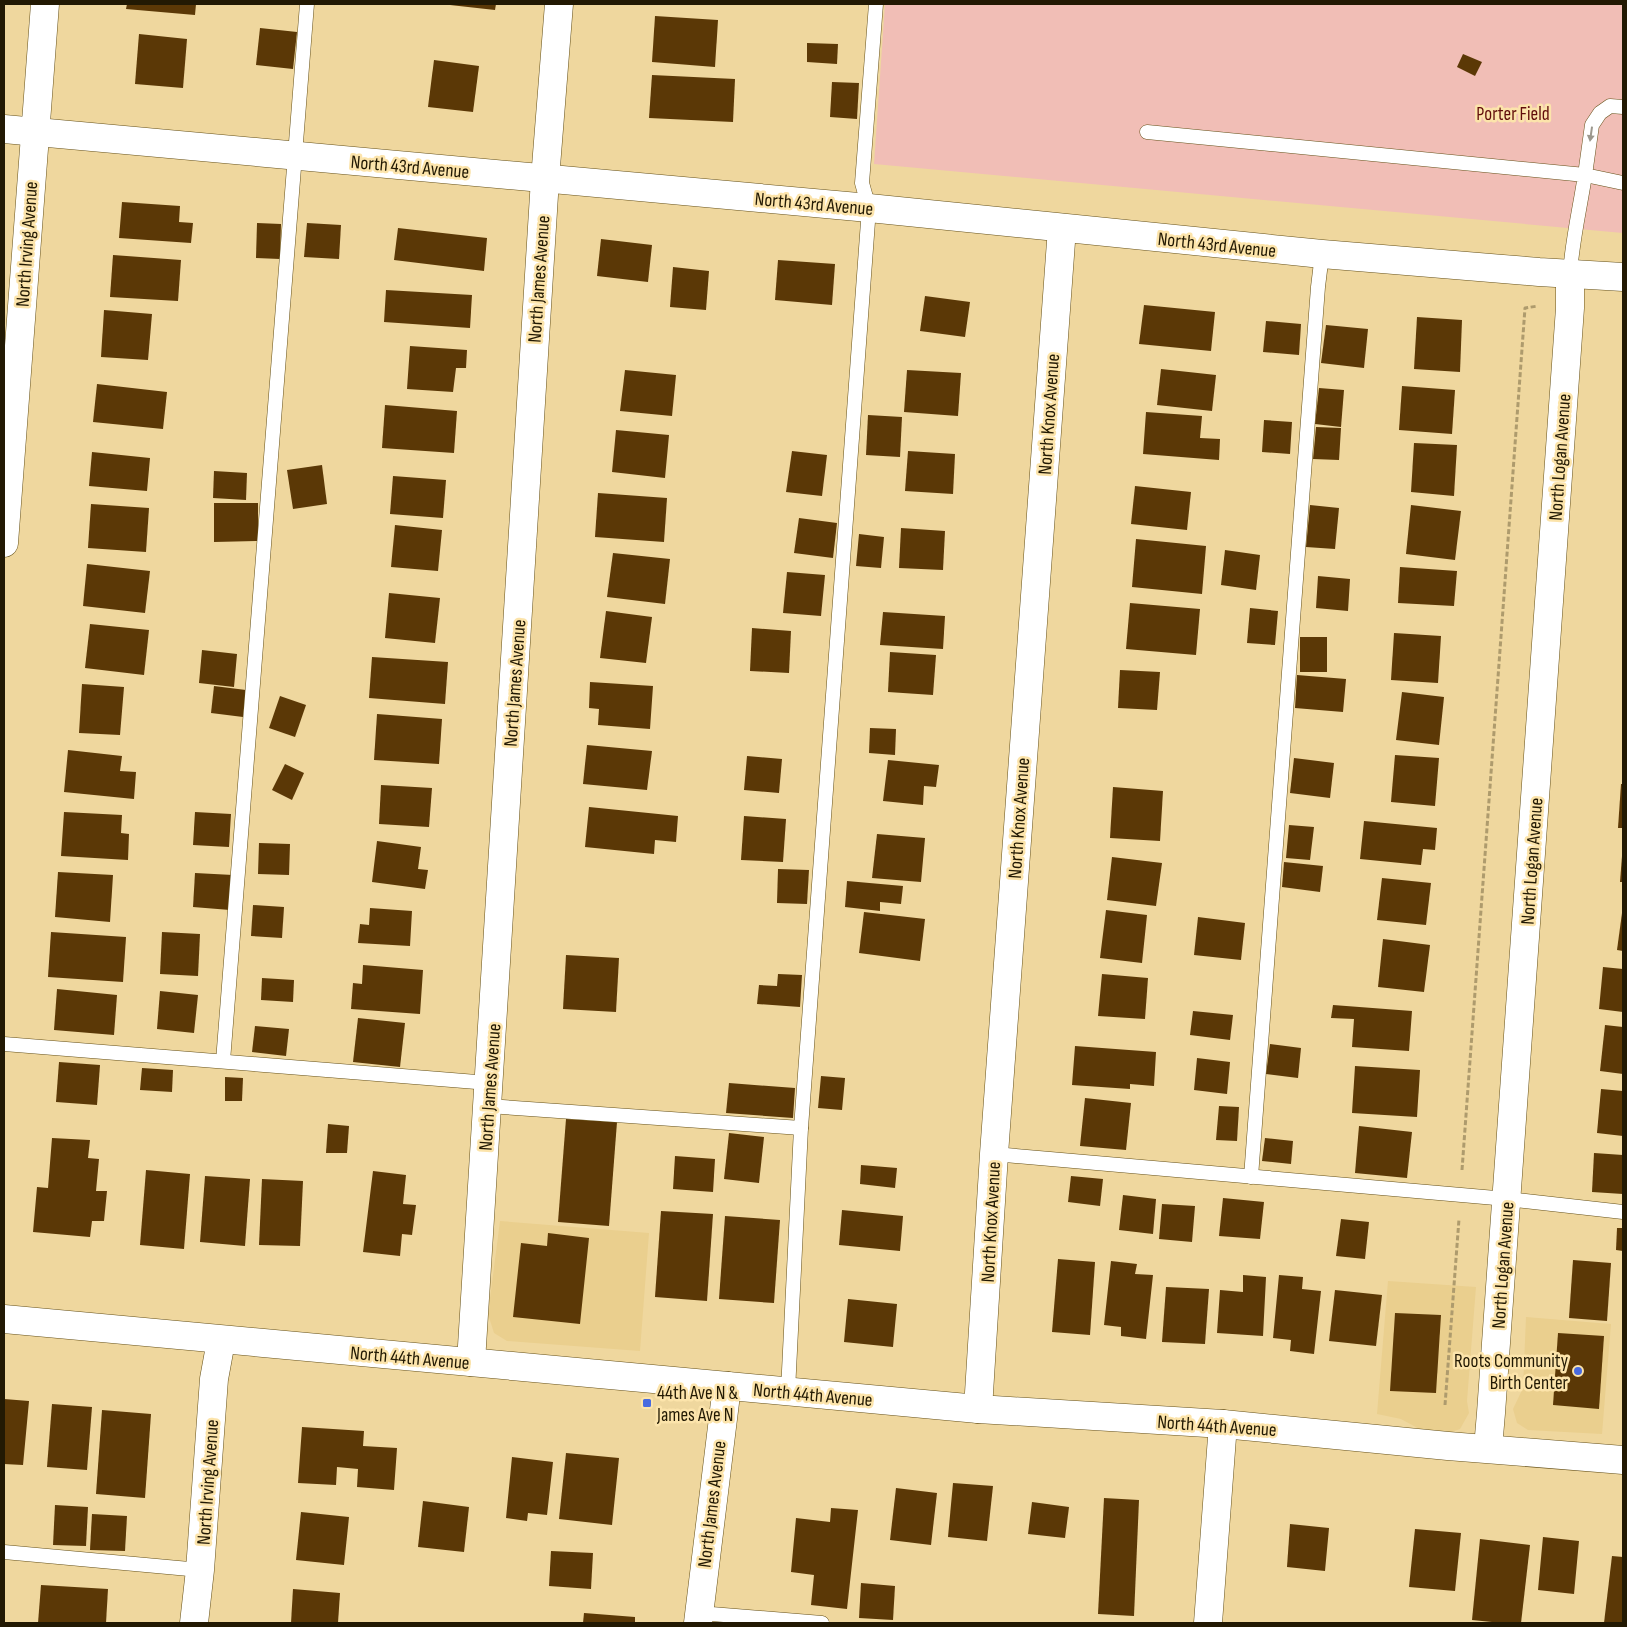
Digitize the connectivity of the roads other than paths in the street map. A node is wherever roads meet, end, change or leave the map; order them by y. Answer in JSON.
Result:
{"nodes":[{"id":1,"x":44,"y":4,"type":"edge"},
{"id":2,"x":307,"y":4,"type":"edge"},
{"id":3,"x":559,"y":4,"type":"edge"},
{"id":4,"x":876,"y":4,"type":"edge"},
{"id":5,"x":1623,"y":107,"type":"edge"},
{"id":6,"x":4,"y":129,"type":"edge"},
{"id":7,"x":34,"y":132,"type":"junction"},
{"id":8,"x":1147,"y":132,"type":"dead end"},
{"id":9,"x":296,"y":156,"type":"junction"},
{"id":10,"x":1585,"y":175,"type":"junction"},
{"id":11,"x":545,"y":179,"type":"junction"},
{"id":12,"x":1623,"y":182,"type":"edge"},
{"id":13,"x":869,"y":208,"type":"junction"},
{"id":14,"x":1062,"y":228,"type":"junction"},
{"id":15,"x":1322,"y":254,"type":"junction"},
{"id":16,"x":1570,"y":274,"type":"junction"},
{"id":17,"x":1623,"y":277,"type":"edge"},
{"id":18,"x":4,"y":544,"type":"edge"},
{"id":19,"x":4,"y":1044,"type":"edge"},
{"id":20,"x":223,"y":1061,"type":"junction"},
{"id":21,"x":488,"y":1095,"type":"junction"},
{"id":22,"x":801,"y":1128,"type":"junction"},
{"id":23,"x":994,"y":1154,"type":"junction"},
{"id":24,"x":1251,"y":1177,"type":"junction"},
{"id":25,"x":1506,"y":1199,"type":"junction"},
{"id":26,"x":1623,"y":1212,"type":"edge"},
{"id":27,"x":4,"y":1319,"type":"edge"},
{"id":28,"x":221,"y":1341,"type":"junction"},
{"id":29,"x":471,"y":1362,"type":"junction"},
{"id":30,"x":727,"y":1386,"type":"junction"},
{"id":31,"x":788,"y":1391,"type":"junction"},
{"id":32,"x":978,"y":1409,"type":"junction"},
{"id":33,"x":1223,"y":1424,"type":"junction"},
{"id":34,"x":1488,"y":1448,"type":"junction"},
{"id":35,"x":1623,"y":1460,"type":"edge"},
{"id":36,"x":4,"y":1552,"type":"edge"},
{"id":37,"x":200,"y":1570,"type":"junction"},
{"id":38,"x":698,"y":1618,"type":"edge"},
{"id":39,"x":194,"y":1623,"type":"edge"},
{"id":40,"x":822,"y":1623,"type":"edge"},
{"id":41,"x":1208,"y":1623,"type":"edge"}],
"edges":[{"from":1,"to":7,"type":"street","name":"North Irving Avenue"},
{"from":2,"to":9,"type":"lane"},
{"from":3,"to":11,"type":"street","name":"North James Avenue"},
{"from":4,"to":13,"type":"lane"},
{"from":5,"to":10,"type":"lane","one_way":true},
{"from":6,"to":7,"type":"street","name":"North 43rd Avenue"},
{"from":7,"to":9,"type":"street","name":"North 43rd Avenue"},
{"from":7,"to":18,"type":"street","name":"North Irving Avenue"},
{"from":8,"to":10,"type":"lane"},
{"from":9,"to":11,"type":"street","name":"North 43rd Avenue"},
{"from":9,"to":20,"type":"lane"},
{"from":10,"to":12,"type":"lane"},
{"from":10,"to":16,"type":"lane"},
{"from":11,"to":13,"type":"street","name":"North 43rd Avenue"},
{"from":11,"to":21,"type":"street","name":"North James Avenue"},
{"from":13,"to":14,"type":"street","name":"North 43rd Avenue"},
{"from":13,"to":22,"type":"lane"},
{"from":14,"to":15,"type":"street","name":"North 43rd Avenue"},
{"from":14,"to":23,"type":"street","name":"North Knox Avenue"},
{"from":15,"to":16,"type":"street","name":"North 43rd Avenue"},
{"from":15,"to":24,"type":"lane"},
{"from":16,"to":17,"type":"street","name":"North 43rd Avenue"},
{"from":16,"to":25,"type":"street","name":"North Logan Avenue"},
{"from":19,"to":20,"type":"lane"},
{"from":20,"to":21,"type":"lane"},
{"from":21,"to":22,"type":"lane"},
{"from":21,"to":29,"type":"street","name":"North James Avenue"},
{"from":22,"to":31,"type":"lane"},
{"from":23,"to":24,"type":"lane"},
{"from":23,"to":32,"type":"street","name":"North Knox Avenue"},
{"from":24,"to":25,"type":"lane"},
{"from":25,"to":26,"type":"lane"},
{"from":25,"to":34,"type":"street","name":"North Logan Avenue"},
{"from":27,"to":28,"type":"street","name":"North 44th Avenue"},
{"from":28,"to":29,"type":"street","name":"North 44th Avenue"},
{"from":28,"to":37,"type":"street","name":"North Irving Avenue"},
{"from":29,"to":30,"type":"street","name":"North 44th Avenue"},
{"from":30,"to":31,"type":"street","name":"North 44th Avenue"},
{"from":30,"to":38,"type":"street","name":"North James Avenue"},
{"from":31,"to":32,"type":"street","name":"North 44th Avenue"},
{"from":32,"to":33,"type":"street","name":"North 44th Avenue"},
{"from":33,"to":34,"type":"street","name":"North 44th Avenue"},
{"from":33,"to":41,"type":"street"},
{"from":34,"to":35,"type":"street","name":"North 44th Avenue"},
{"from":36,"to":37,"type":"lane"},
{"from":37,"to":39,"type":"street","name":"North Irving Avenue"},
{"from":38,"to":40,"type":"lane"}]}
